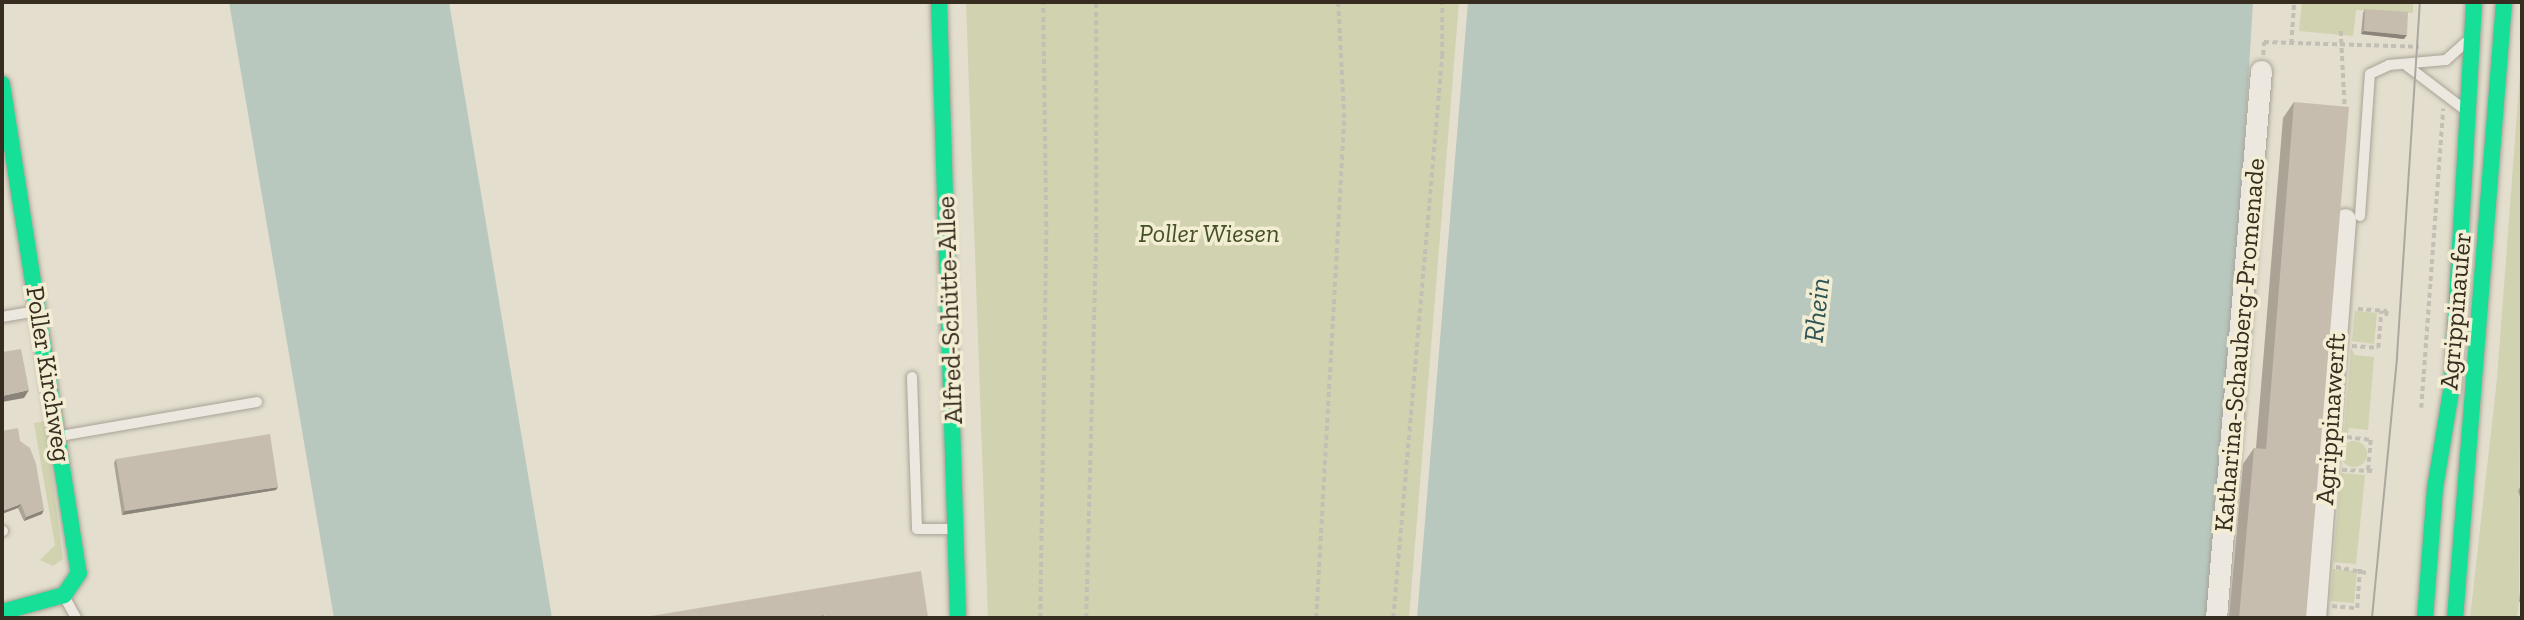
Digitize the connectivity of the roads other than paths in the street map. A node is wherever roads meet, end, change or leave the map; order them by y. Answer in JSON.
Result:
{"nodes":[{"id":1,"x":939,"y":2,"type":"edge"},
{"id":2,"x":2474,"y":2,"type":"edge"},
{"id":3,"x":2504,"y":2,"type":"edge"},
{"id":4,"x":2472,"y":36,"type":"junction"},
{"id":5,"x":2406,"y":65,"type":"junction"},
{"id":6,"x":2261,"y":71,"type":"road end"},
{"id":7,"x":2,"y":84,"type":"edge"},
{"id":8,"x":2471,"y":116,"type":"junction"},
{"id":9,"x":2353,"y":217,"type":"joint"},
{"id":10,"x":38,"y":311,"type":"junction"},
{"id":11,"x":2,"y":317,"type":"edge"},
{"id":12,"x":912,"y":377,"type":"dead end"},
{"id":13,"x":257,"y":402,"type":"dead end"},
{"id":14,"x":58,"y":436,"type":"junction"},
{"id":15,"x":957,"y":528,"type":"junction"},
{"id":16,"x":64,"y":595,"type":"junction"},
{"id":17,"x":2316,"y":611,"type":"edge"},
{"id":18,"x":2,"y":612,"type":"edge"},
{"id":19,"x":76,"y":618,"type":"edge"},
{"id":20,"x":958,"y":618,"type":"edge"},
{"id":21,"x":2216,"y":618,"type":"edge"},
{"id":22,"x":2425,"y":618,"type":"edge"},
{"id":23,"x":2455,"y":618,"type":"edge"}],
"edges":[{"from":1,"to":15,"type":"main road","name":"Alfred-Schütte-Allee"},
{"from":2,"to":4,"type":"main road","name":"Agrippinaufer"},
{"from":3,"to":23,"type":"main road","name":"Agrippinaufer"},
{"from":4,"to":5,"type":"lane"},
{"from":4,"to":8,"type":"main road","name":"Agrippinaufer"},
{"from":5,"to":8,"type":"lane"},
{"from":5,"to":9,"type":"lane"},
{"from":6,"to":21,"type":"street","name":"Katharina-Schauberg-Promenade"},
{"from":7,"to":10,"type":"main road","name":"Poller Kirchweg"},
{"from":8,"to":22,"type":"main road","name":"Agrippinaufer"},
{"from":9,"to":17,"type":"street","name":"Agrippinawerft"},
{"from":10,"to":11,"type":"lane"},
{"from":10,"to":14,"type":"main road","name":"Poller Kirchweg"},
{"from":12,"to":15,"type":"lane"},
{"from":13,"to":14,"type":"lane"},
{"from":14,"to":16,"type":"main road","name":"Poller Kirchweg"},
{"from":15,"to":20,"type":"main road","name":"Alfred-Schütte-Allee"},
{"from":16,"to":18,"type":"main road"},
{"from":16,"to":19,"type":"lane"}]}
